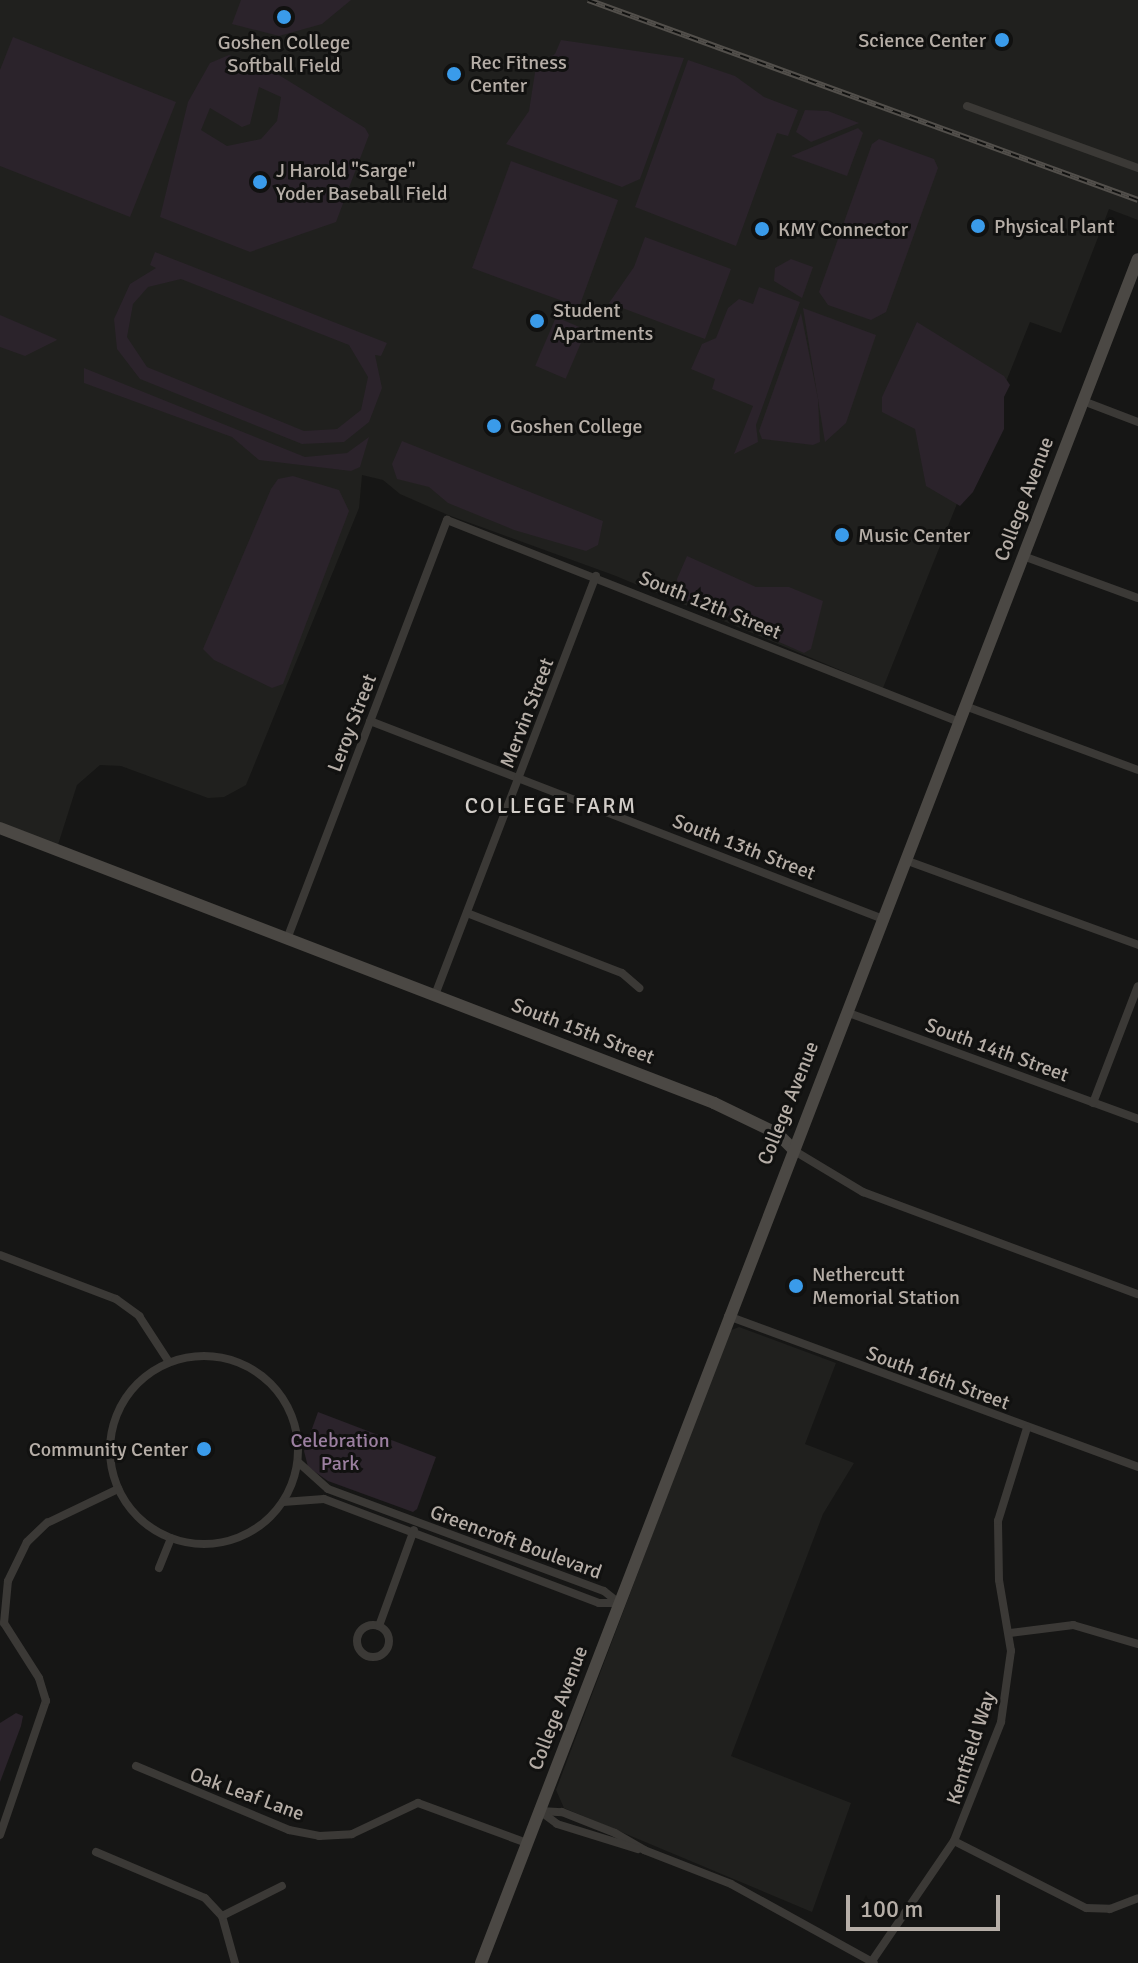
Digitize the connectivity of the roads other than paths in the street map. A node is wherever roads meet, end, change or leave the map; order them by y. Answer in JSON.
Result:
{"nodes":[{"id":1,"x":967,"y":106,"type":"dead end"},
{"id":2,"x":1138,"y":168,"type":"edge"},
{"id":3,"x":1138,"y":259,"type":"edge"},
{"id":4,"x":1083,"y":401,"type":"junction"},
{"id":5,"x":1138,"y":422,"type":"edge"},
{"id":6,"x":447,"y":520,"type":"joint"},
{"id":7,"x":1023,"y":556,"type":"junction"},
{"id":8,"x":596,"y":576,"type":"junction"},
{"id":9,"x":1138,"y":598,"type":"edge"},
{"id":10,"x":965,"y":706,"type":"junction"},
{"id":11,"x":370,"y":721,"type":"junction"},
{"id":12,"x":959,"y":722,"type":"junction"},
{"id":13,"x":1138,"y":770,"type":"edge"},
{"id":14,"x":519,"y":777,"type":"junction"},
{"id":15,"x":0,"y":828,"type":"edge"},
{"id":16,"x":905,"y":860,"type":"junction"},
{"id":17,"x":467,"y":913,"type":"junction"},
{"id":18,"x":883,"y":919,"type":"junction"},
{"id":19,"x":287,"y":939,"type":"junction"},
{"id":20,"x":1138,"y":945,"type":"edge"},
{"id":21,"x":1138,"y":986,"type":"edge"},
{"id":22,"x":639,"y":988,"type":"dead end"},
{"id":23,"x":435,"y":995,"type":"junction"},
{"id":24,"x":845,"y":1012,"type":"junction"},
{"id":25,"x":1093,"y":1103,"type":"junction"},
{"id":26,"x":1138,"y":1119,"type":"edge"},
{"id":27,"x":792,"y":1148,"type":"junction"},
{"id":28,"x":0,"y":1255,"type":"edge"},
{"id":29,"x":1138,"y":1294,"type":"edge"},
{"id":30,"x":728,"y":1316,"type":"junction"},
{"id":31,"x":169,"y":1362,"type":"junction"},
{"id":32,"x":1027,"y":1428,"type":"junction"},
{"id":33,"x":297,"y":1462,"type":"junction"},
{"id":34,"x":1138,"y":1467,"type":"edge"},
{"id":35,"x":118,"y":1489,"type":"junction"},
{"id":36,"x":282,"y":1502,"type":"junction"},
{"id":37,"x":417,"y":1522,"type":"junction"},
{"id":38,"x":413,"y":1533,"type":"junction"},
{"id":39,"x":171,"y":1538,"type":"junction"},
{"id":40,"x":159,"y":1568,"type":"dead end"},
{"id":41,"x":620,"y":1603,"type":"junction"},
{"id":42,"x":379,"y":1626,"type":"dead end"},
{"id":43,"x":1010,"y":1633,"type":"junction"},
{"id":44,"x":1138,"y":1644,"type":"edge"},
{"id":45,"x":136,"y":1766,"type":"dead end"},
{"id":46,"x":540,"y":1811,"type":"junction"},
{"id":47,"x":0,"y":1835,"type":"edge"},
{"id":48,"x":954,"y":1841,"type":"junction"},
{"id":49,"x":527,"y":1843,"type":"junction"},
{"id":50,"x":96,"y":1852,"type":"dead end"},
{"id":51,"x":282,"y":1886,"type":"dead end"},
{"id":52,"x":1138,"y":1898,"type":"edge"},
{"id":53,"x":222,"y":1916,"type":"junction"},
{"id":54,"x":873,"y":1962,"type":"edge"},
{"id":55,"x":235,"y":1963,"type":"edge"},
{"id":56,"x":481,"y":1963,"type":"edge"}],
"edges":[{"from":1,"to":2,"type":"street"},
{"from":3,"to":4,"type":"main road","name":"College Avenue"},
{"from":4,"to":5,"type":"street"},
{"from":4,"to":7,"type":"main road","name":"College Avenue"},
{"from":6,"to":8,"type":"street","name":"South 12th Street"},
{"from":6,"to":11,"type":"street","name":"Leroy Street"},
{"from":7,"to":9,"type":"street"},
{"from":7,"to":10,"type":"main road","name":"College Avenue"},
{"from":8,"to":12,"type":"street","name":"South 12th Street"},
{"from":8,"to":14,"type":"street","name":"Mervin Street"},
{"from":10,"to":12,"type":"main road","name":"College Avenue"},
{"from":10,"to":13,"type":"street"},
{"from":11,"to":14,"type":"street","name":"South 13th Street"},
{"from":11,"to":19,"type":"street","name":"Leroy Street"},
{"from":12,"to":16,"type":"main road","name":"College Avenue"},
{"from":14,"to":17,"type":"street","name":"Mervin Street"},
{"from":14,"to":18,"type":"street","name":"South 13th Street"},
{"from":15,"to":19,"type":"main road","name":"South 15th Street"},
{"from":16,"to":18,"type":"main road","name":"College Avenue"},
{"from":16,"to":20,"type":"street"},
{"from":17,"to":22,"type":"street"},
{"from":17,"to":23,"type":"street","name":"Mervin Street"},
{"from":18,"to":24,"type":"main road","name":"College Avenue"},
{"from":19,"to":23,"type":"main road","name":"South 15th Street"},
{"from":21,"to":25,"type":"street"},
{"from":23,"to":27,"type":"main road","name":"South 15th Street"},
{"from":24,"to":25,"type":"street","name":"South 14th Street"},
{"from":24,"to":27,"type":"main road","name":"College Avenue"},
{"from":25,"to":26,"type":"street","name":"South 14th Street"},
{"from":27,"to":29,"type":"street","name":"South 15th Street"},
{"from":27,"to":30,"type":"main road","name":"College Avenue"},
{"from":28,"to":31,"type":"street"},
{"from":30,"to":32,"type":"street","name":"South 16th Street"},
{"from":30,"to":41,"type":"main road","name":"College Avenue"},
{"from":31,"to":33,"type":"street"},
{"from":31,"to":35,"type":"street"},
{"from":32,"to":34,"type":"street","name":"South 16th Street"},
{"from":32,"to":43,"type":"street","name":"Kentfield Way"},
{"from":33,"to":36,"type":"street"},
{"from":33,"to":37,"type":"street","name":"Greencroft Boulevard"},
{"from":35,"to":39,"type":"street"},
{"from":35,"to":47,"type":"street"},
{"from":36,"to":38,"type":"street","name":"Greencroft Boulevard"},
{"from":36,"to":39,"type":"street"},
{"from":37,"to":38,"type":"street"},
{"from":37,"to":41,"type":"street","name":"Greencroft Boulevard"},
{"from":38,"to":41,"type":"street","name":"Greencroft Boulevard"},
{"from":38,"to":42,"type":"street"},
{"from":39,"to":40,"type":"street"},
{"from":41,"to":46,"type":"main road","name":"College Avenue"},
{"from":43,"to":44,"type":"street"},
{"from":43,"to":48,"type":"street","name":"Kentfield Way"},
{"from":45,"to":49,"type":"street","name":"Oak Leaf Lane"},
{"from":46,"to":49,"type":"main road","name":"College Avenue"},
{"from":46,"to":54,"type":"street"},
{"from":48,"to":52,"type":"street"},
{"from":48,"to":54,"type":"street","name":"Kentfield Way"},
{"from":49,"to":56,"type":"main road","name":"College Avenue"},
{"from":50,"to":53,"type":"street"},
{"from":51,"to":53,"type":"street"},
{"from":53,"to":55,"type":"street"}]}
